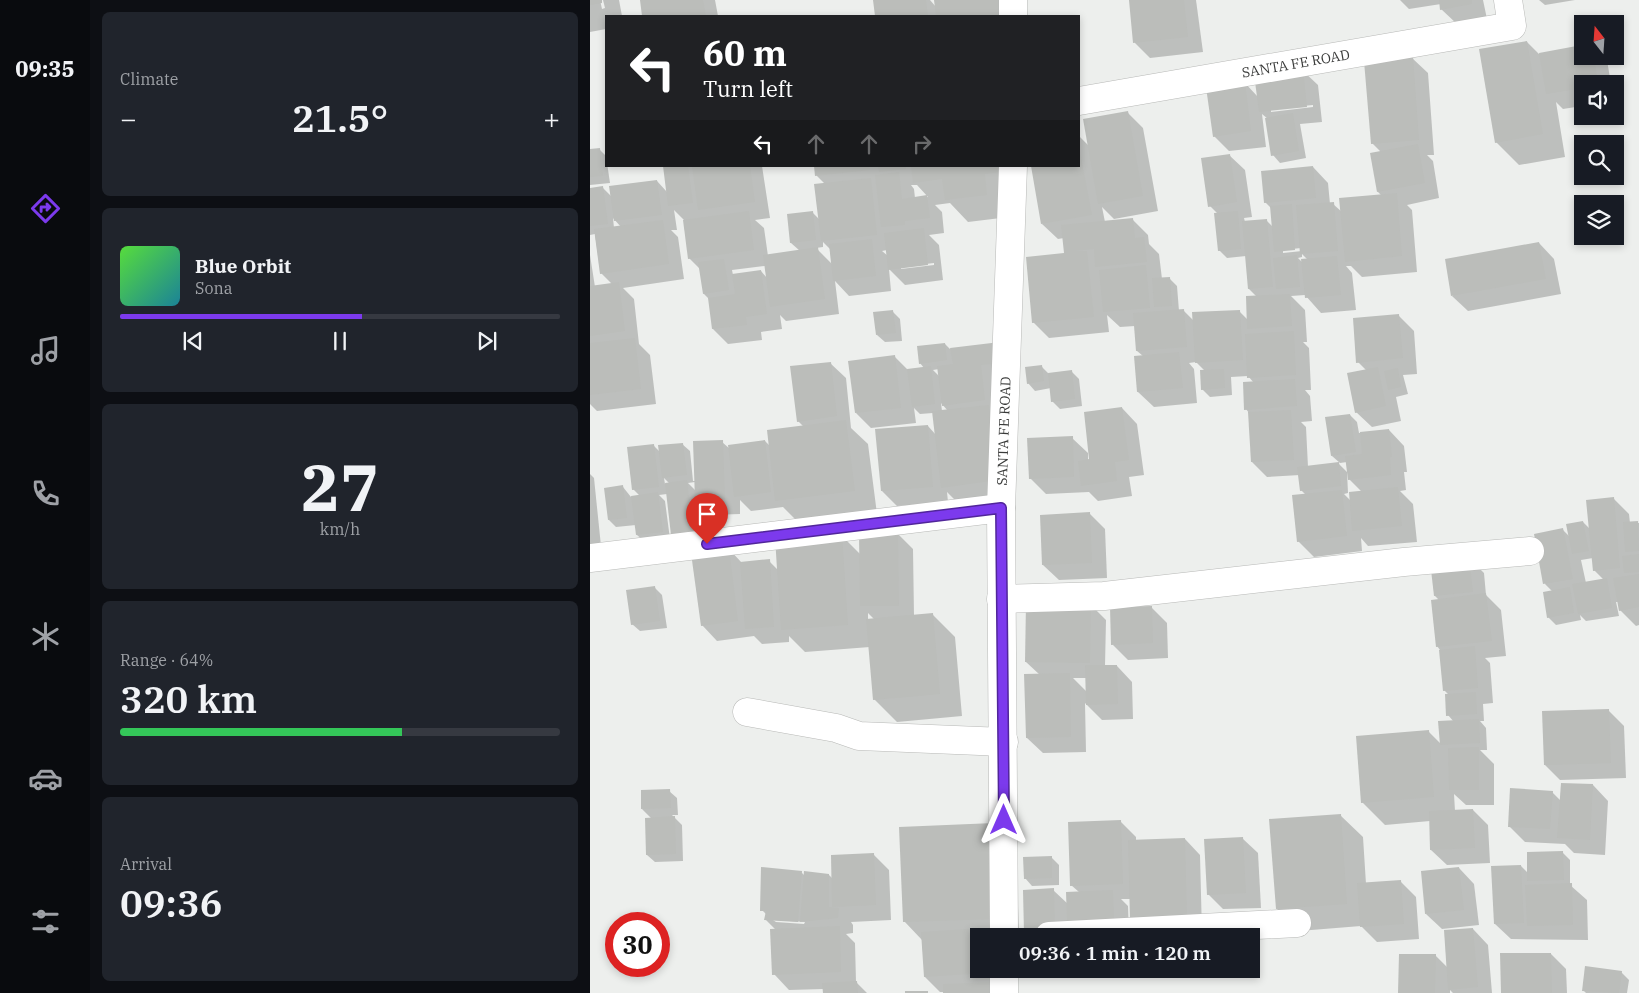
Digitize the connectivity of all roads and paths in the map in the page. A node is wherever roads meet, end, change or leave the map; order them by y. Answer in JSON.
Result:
{"nodes":[{"id":1,"x":1013,"y":0,"type":"edge"},
{"id":2,"x":1510,"y":13,"type":"edge"},
{"id":3,"x":1013,"y":15,"type":"edge"},
{"id":4,"x":1080,"y":101,"type":"edge"},
{"id":5,"x":1013,"y":167,"type":"edge"},
{"id":6,"x":1001,"y":508,"type":"junction"},
{"id":7,"x":1530,"y":551,"type":"dead end"},
{"id":8,"x":590,"y":558,"type":"edge"},
{"id":9,"x":1002,"y":599,"type":"junction"},
{"id":10,"x":747,"y":712,"type":"dead end"},
{"id":11,"x":1004,"y":742,"type":"junction"},
{"id":12,"x":1297,"y":923,"type":"dead end"},
{"id":13,"x":1004,"y":928,"type":"edge"},
{"id":14,"x":1202,"y":928,"type":"edge"},
{"id":15,"x":1004,"y":978,"type":"edge"},
{"id":16,"x":1004,"y":993,"type":"edge"}],
"edges":[{"from":1,"to":3,"type":"street"},
{"from":2,"to":4,"type":"street","name":"SANTA FE ROAD"},
{"from":5,"to":6,"type":"street","name":"SANTA FE ROAD"},
{"from":6,"to":8,"type":"street"},
{"from":6,"to":9,"type":"street","name":"SANTA FE ROAD"},
{"from":7,"to":9,"type":"street"},
{"from":9,"to":11,"type":"street","name":"SANTA FE ROAD"},
{"from":10,"to":11,"type":"street"},
{"from":11,"to":13,"type":"street","name":"SANTA FE ROAD"},
{"from":12,"to":14,"type":"street"},
{"from":15,"to":16,"type":"street"}]}
